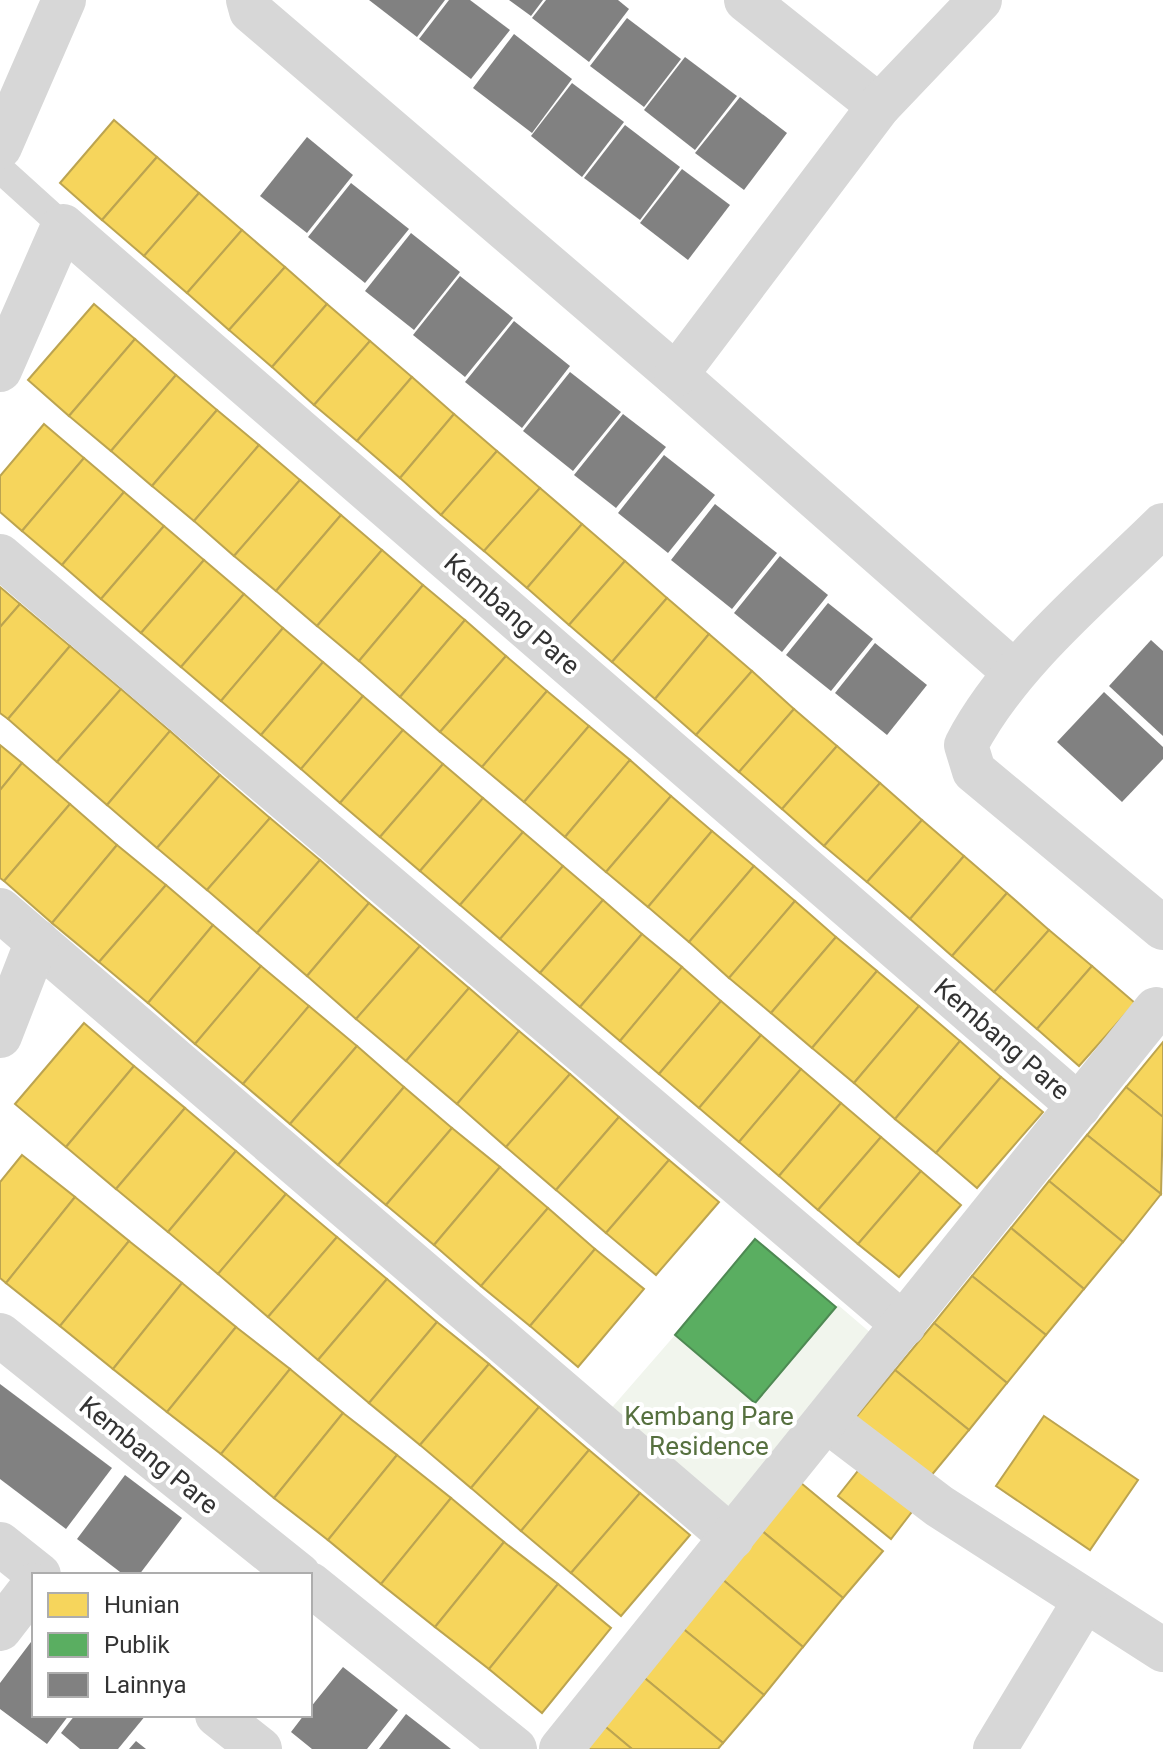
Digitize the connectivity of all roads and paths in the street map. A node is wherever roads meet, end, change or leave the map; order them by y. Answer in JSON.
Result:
{"nodes":[{"id":1,"x":64,"y":0,"type":"edge"},
{"id":2,"x":248,"y":0,"type":"edge"},
{"id":3,"x":746,"y":0,"type":"edge"},
{"id":4,"x":980,"y":0,"type":"edge"},
{"id":5,"x":879,"y":106,"type":"junction"},
{"id":6,"x":0,"y":147,"type":"edge"},
{"id":7,"x":0,"y":169,"type":"edge"},
{"id":8,"x":63,"y":226,"type":"junction"},
{"id":9,"x":0,"y":370,"type":"edge"},
{"id":10,"x":676,"y":375,"type":"junction"},
{"id":11,"x":1163,"y":525,"type":"edge"},
{"id":12,"x":0,"y":556,"type":"edge"},
{"id":13,"x":1014,"y":672,"type":"junction"},
{"id":14,"x":0,"y":910,"type":"edge"},
{"id":15,"x":1163,"y":928,"type":"edge"},
{"id":16,"x":37,"y":941,"type":"junction"},
{"id":17,"x":1156,"y":1009,"type":"dead end"},
{"id":18,"x":0,"y":1036,"type":"edge"},
{"id":19,"x":1079,"y":1106,"type":"junction"},
{"id":20,"x":904,"y":1325,"type":"junction"},
{"id":21,"x":0,"y":1335,"type":"edge"},
{"id":22,"x":826,"y":1420,"type":"junction"},
{"id":23,"x":732,"y":1538,"type":"junction"},
{"id":24,"x":0,"y":1544,"type":"edge"},
{"id":25,"x":36,"y":1573,"type":"edge"},
{"id":26,"x":297,"y":1573,"type":"edge"},
{"id":27,"x":312,"y":1586,"type":"edge"},
{"id":28,"x":32,"y":1588,"type":"edge"},
{"id":29,"x":1085,"y":1600,"type":"junction"},
{"id":30,"x":0,"y":1629,"type":"edge"},
{"id":31,"x":1163,"y":1650,"type":"edge"},
{"id":32,"x":220,"y":1717,"type":"edge"},
{"id":33,"x":260,"y":1749,"type":"edge"},
{"id":34,"x":515,"y":1749,"type":"edge"},
{"id":35,"x":561,"y":1749,"type":"edge"},
{"id":36,"x":995,"y":1749,"type":"edge"}],
"edges":[{"from":1,"to":6,"type":"street"},
{"from":2,"to":10,"type":"street"},
{"from":3,"to":5,"type":"street"},
{"from":4,"to":5,"type":"street"},
{"from":5,"to":10,"type":"street"},
{"from":7,"to":8,"type":"lane"},
{"from":8,"to":9,"type":"street"},
{"from":8,"to":19,"type":"street","name":"Kembang Pare"},
{"from":10,"to":13,"type":"street"},
{"from":11,"to":13,"type":"street"},
{"from":12,"to":20,"type":"street"},
{"from":13,"to":15,"type":"street"},
{"from":14,"to":16,"type":"street"},
{"from":16,"to":18,"type":"street"},
{"from":16,"to":23,"type":"street"},
{"from":17,"to":19,"type":"street","name":"Kembang Pare"},
{"from":19,"to":20,"type":"street","name":"Kembang Pare"},
{"from":20,"to":22,"type":"street","name":"Kembang Pare"},
{"from":21,"to":26,"type":"street","name":"Kembang Pare"},
{"from":22,"to":23,"type":"street","name":"Kembang Pare"},
{"from":22,"to":29,"type":"street"},
{"from":23,"to":35,"type":"street","name":"Kembang Pare"},
{"from":24,"to":25,"type":"street"},
{"from":27,"to":34,"type":"street"},
{"from":28,"to":30,"type":"street"},
{"from":29,"to":31,"type":"street"},
{"from":29,"to":36,"type":"street"},
{"from":32,"to":33,"type":"street"}]}
